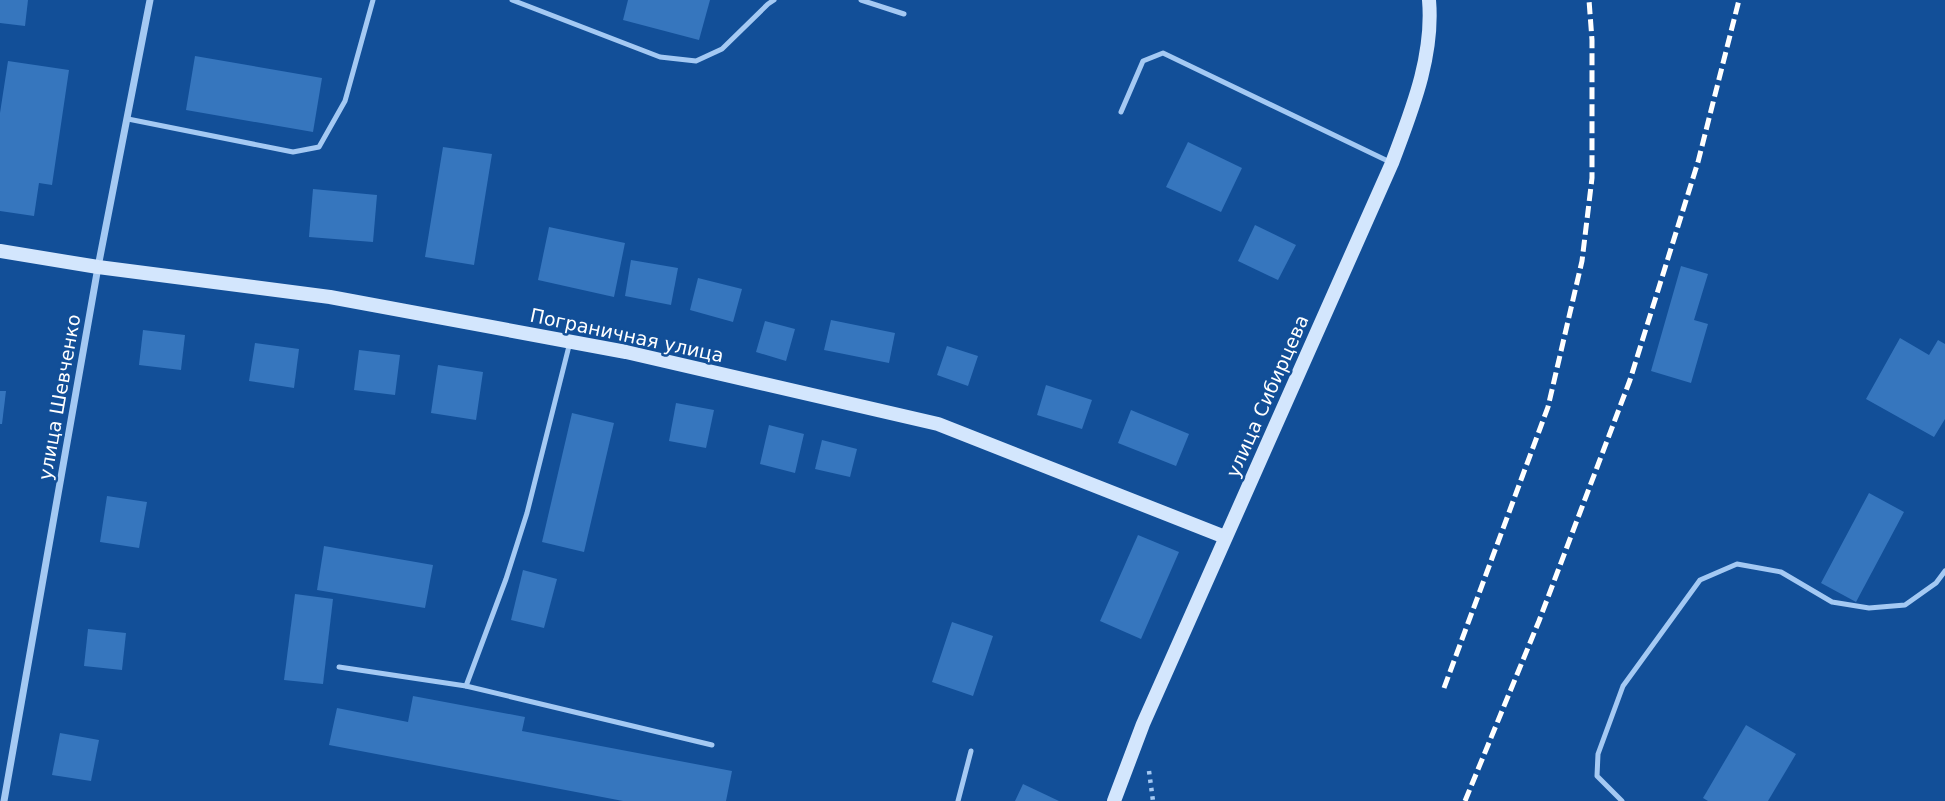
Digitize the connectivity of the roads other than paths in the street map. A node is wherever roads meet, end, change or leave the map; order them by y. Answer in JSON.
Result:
{"nodes":[{"id":1,"x":150,"y":0,"type":"edge"},
{"id":2,"x":373,"y":0,"type":"edge"},
{"id":3,"x":512,"y":0,"type":"edge"},
{"id":4,"x":774,"y":0,"type":"edge"},
{"id":5,"x":861,"y":0,"type":"edge"},
{"id":6,"x":1429,"y":0,"type":"edge"},
{"id":7,"x":904,"y":14,"type":"dead end"},
{"id":8,"x":1121,"y":112,"type":"dead end"},
{"id":9,"x":128,"y":119,"type":"junction"},
{"id":10,"x":1392,"y":163,"type":"junction"},
{"id":11,"x":0,"y":251,"type":"edge"},
{"id":12,"x":98,"y":267,"type":"junction"},
{"id":13,"x":570,"y":342,"type":"junction"},
{"id":14,"x":1225,"y":537,"type":"junction"},
{"id":15,"x":1945,"y":571,"type":"edge"},
{"id":16,"x":339,"y":667,"type":"dead end"},
{"id":17,"x":466,"y":686,"type":"junction"},
{"id":18,"x":712,"y":745,"type":"dead end"},
{"id":19,"x":971,"y":751,"type":"dead end"},
{"id":20,"x":4,"y":801,"type":"edge"},
{"id":21,"x":958,"y":801,"type":"edge"},
{"id":22,"x":1114,"y":801,"type":"edge"},
{"id":23,"x":1622,"y":801,"type":"edge"}],
"edges":[{"from":1,"to":9,"type":"street","name":"улица Шевченко"},
{"from":2,"to":9,"type":"lane"},
{"from":3,"to":4,"type":"lane"},
{"from":5,"to":7,"type":"lane"},
{"from":6,"to":10,"type":"street","name":"улица Сибирцева"},
{"from":8,"to":10,"type":"lane"},
{"from":9,"to":12,"type":"street","name":"улица Шевченко"},
{"from":10,"to":14,"type":"street","name":"улица Сибирцева"},
{"from":11,"to":12,"type":"street","name":"Пограничная улица"},
{"from":12,"to":13,"type":"street","name":"Пограничная улица"},
{"from":12,"to":20,"type":"street","name":"улица Шевченко"},
{"from":13,"to":14,"type":"street","name":"Пограничная улица"},
{"from":13,"to":17,"type":"lane"},
{"from":14,"to":22,"type":"street","name":"улица Сибирцева"},
{"from":15,"to":23,"type":"lane"},
{"from":16,"to":17,"type":"lane"},
{"from":17,"to":18,"type":"lane"},
{"from":19,"to":21,"type":"lane"}]}
